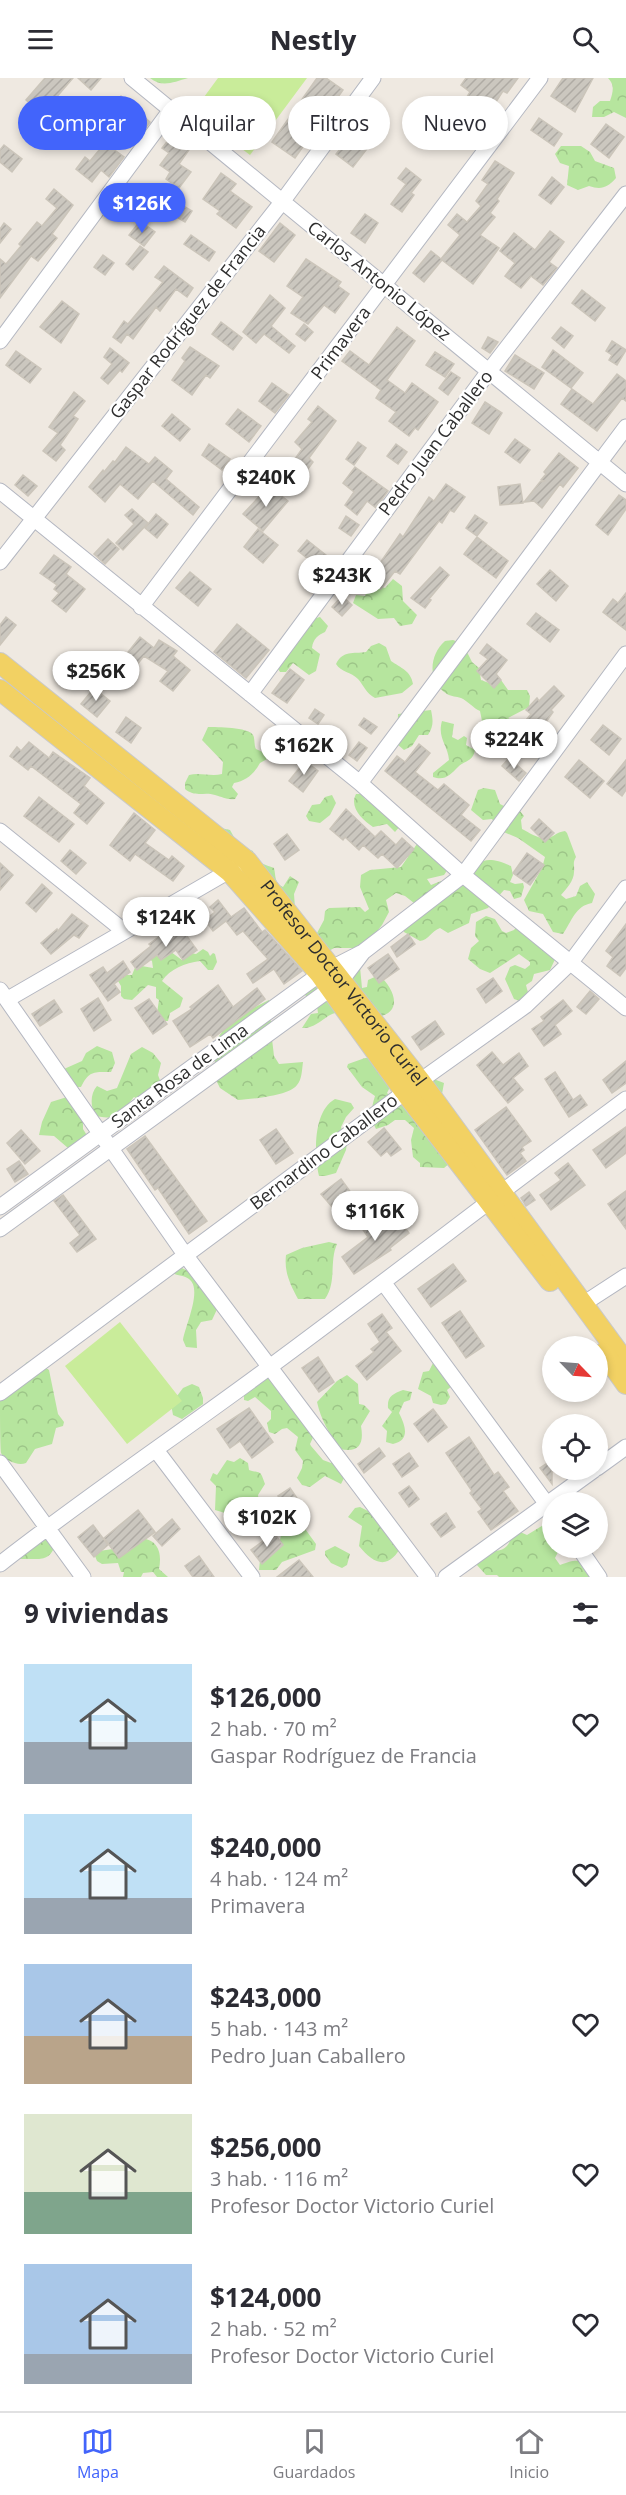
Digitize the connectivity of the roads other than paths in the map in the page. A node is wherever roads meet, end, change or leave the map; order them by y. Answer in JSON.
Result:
{"nodes":[{"id":1,"x":132,"y":78,"type":"edge"},
{"id":2,"x":373,"y":78,"type":"edge"},
{"id":3,"x":540,"y":78,"type":"edge"},
{"id":4,"x":159,"y":101,"type":"edge"},
{"id":5,"x":159,"y":126,"type":"edge"},
{"id":6,"x":218,"y":150,"type":"edge"},
{"id":7,"x":626,"y":194,"type":"edge"},
{"id":8,"x":282,"y":202,"type":"junction"},
{"id":9,"x":385,"y":285,"type":"junction"},
{"id":10,"x":0,"y":341,"type":"edge"},
{"id":11,"x":489,"y":371,"type":"junction"},
{"id":12,"x":626,"y":427,"type":"edge"},
{"id":13,"x":599,"y":462,"type":"junction"},
{"id":14,"x":626,"y":484,"type":"edge"},
{"id":15,"x":0,"y":491,"type":"edge"},
{"id":16,"x":34,"y":518,"type":"junction"},
{"id":17,"x":0,"y":562,"type":"edge"},
{"id":18,"x":141,"y":607,"type":"junction"},
{"id":19,"x":626,"y":654,"type":"edge"},
{"id":20,"x":0,"y":663,"type":"edge"},
{"id":21,"x":0,"y":690,"type":"edge"},
{"id":22,"x":250,"y":694,"type":"junction"},
{"id":23,"x":360,"y":783,"type":"junction"},
{"id":24,"x":163,"y":805,"type":"junction"},
{"id":25,"x":0,"y":831,"type":"edge"},
{"id":26,"x":247,"y":861,"type":"junction"},
{"id":27,"x":230,"y":872,"type":"junction"},
{"id":28,"x":463,"y":875,"type":"junction"},
{"id":29,"x":626,"y":888,"type":"edge"},
{"id":30,"x":124,"y":931,"type":"junction"},
{"id":31,"x":571,"y":962,"type":"junction"},
{"id":32,"x":330,"y":978,"type":"junction"},
{"id":33,"x":4,"y":995,"type":"edge"},
{"id":34,"x":626,"y":1008,"type":"edge"},
{"id":35,"x":412,"y":1086,"type":"junction"},
{"id":36,"x":626,"y":1099,"type":"edge"},
{"id":37,"x":99,"y":1134,"type":"junction"},
{"id":38,"x":108,"y":1148,"type":"junction"},
{"id":39,"x":495,"y":1196,"type":"junction"},
{"id":40,"x":0,"y":1207,"type":"edge"},
{"id":41,"x":1,"y":1227,"type":"edge"},
{"id":42,"x":186,"y":1256,"type":"junction"},
{"id":43,"x":626,"y":1275,"type":"edge"},
{"id":44,"x":383,"y":1282,"type":"junction"},
{"id":45,"x":583,"y":1304,"type":"junction"},
{"id":46,"x":626,"y":1363,"type":"edge"},
{"id":47,"x":270,"y":1367,"type":"junction"},
{"id":48,"x":626,"y":1384,"type":"edge"},
{"id":49,"x":0,"y":1393,"type":"edge"},
{"id":50,"x":626,"y":1447,"type":"edge"},
{"id":51,"x":156,"y":1450,"type":"junction"},
{"id":52,"x":608,"y":1460,"type":"edge"},
{"id":53,"x":0,"y":1463,"type":"edge"},
{"id":54,"x":582,"y":1480,"type":"edge"},
{"id":55,"x":567,"y":1492,"type":"edge"},
{"id":56,"x":542,"y":1498,"type":"edge"},
{"id":57,"x":542,"y":1512,"type":"edge"},
{"id":58,"x":47,"y":1527,"type":"junction"},
{"id":59,"x":586,"y":1558,"type":"edge"},
{"id":60,"x":0,"y":1564,"type":"edge"},
{"id":61,"x":83,"y":1577,"type":"edge"},
{"id":62,"x":252,"y":1577,"type":"edge"},
{"id":63,"x":428,"y":1577,"type":"edge"},
{"id":64,"x":446,"y":1577,"type":"edge"},
{"id":65,"x":599,"y":1577,"type":"edge"}],
"edges":[{"from":1,"to":4,"type":"street","name":"Carlos Antonio López"},
{"from":2,"to":8,"type":"street","name":"Gaspar Rodríguez de Francia"},
{"from":3,"to":9,"type":"street","name":"Primavera"},
{"from":5,"to":10,"type":"street"},
{"from":6,"to":8,"type":"street","name":"Carlos Antonio López"},
{"from":7,"to":11,"type":"street","name":"Pedro Juan Caballero"},
{"from":8,"to":9,"type":"street","name":"Carlos Antonio López"},
{"from":8,"to":16,"type":"street","name":"Gaspar Rodríguez de Francia"},
{"from":9,"to":11,"type":"street","name":"Carlos Antonio López"},
{"from":9,"to":18,"type":"street","name":"Primavera"},
{"from":11,"to":13,"type":"street","name":"Carlos Antonio López"},
{"from":11,"to":22,"type":"street","name":"Pedro Juan Caballero"},
{"from":12,"to":13,"type":"street"},
{"from":13,"to":14,"type":"street","name":"Carlos Antonio López"},
{"from":13,"to":23,"type":"street"},
{"from":15,"to":16,"type":"street"},
{"from":16,"to":17,"type":"street","name":"Gaspar Rodríguez de Francia"},
{"from":16,"to":18,"type":"street"},
{"from":18,"to":22,"type":"street"},
{"from":19,"to":28,"type":"street"},
{"from":20,"to":24,"type":"main road","name":"Profesor Doctor Victorio Curiel"},
{"from":21,"to":24,"type":"main road","name":"Profesor Doctor Victorio Curiel"},
{"from":22,"to":23,"type":"street"},
{"from":23,"to":28,"type":"street"},
{"from":24,"to":26,"type":"main road","name":"Profesor Doctor Victorio Curiel"},
{"from":24,"to":27,"type":"main road","name":"Profesor Doctor Victorio Curiel"},
{"from":25,"to":30,"type":"street"},
{"from":26,"to":27,"type":"street"},
{"from":26,"to":32,"type":"main road","name":"Profesor Doctor Victorio Curiel"},
{"from":27,"to":30,"type":"street"},
{"from":27,"to":32,"type":"main road","name":"Profesor Doctor Victorio Curiel"},
{"from":28,"to":31,"type":"street"},
{"from":28,"to":32,"type":"street"},
{"from":29,"to":31,"type":"street","name":"Bernardino Caballero"},
{"from":30,"to":33,"type":"street"},
{"from":31,"to":34,"type":"street"},
{"from":31,"to":35,"type":"street","name":"Bernardino Caballero"},
{"from":32,"to":35,"type":"main road","name":"Profesor Doctor Victorio Curiel"},
{"from":32,"to":37,"type":"street","name":"Santa Rosa de Lima"},
{"from":32,"to":38,"type":"street"},
{"from":33,"to":37,"type":"street"},
{"from":35,"to":39,"type":"main road","name":"Profesor Doctor Victorio Curiel"},
{"from":35,"to":42,"type":"street","name":"Bernardino Caballero"},
{"from":36,"to":39,"type":"street"},
{"from":37,"to":38,"type":"street"},
{"from":37,"to":40,"type":"street","name":"Santa Rosa de Lima"},
{"from":38,"to":41,"type":"street"},
{"from":38,"to":42,"type":"street"},
{"from":39,"to":44,"type":"street"},
{"from":39,"to":45,"type":"main road","name":"Profesor Doctor Victorio Curiel"},
{"from":39,"to":48,"type":"main road","name":"Profesor Doctor Victorio Curiel"},
{"from":42,"to":47,"type":"street"},
{"from":42,"to":49,"type":"street","name":"Bernardino Caballero"},
{"from":43,"to":45,"type":"street"},
{"from":44,"to":47,"type":"street"},
{"from":44,"to":56,"type":"street"},
{"from":45,"to":46,"type":"main road","name":"Profesor Doctor Victorio Curiel"},
{"from":47,"to":51,"type":"street"},
{"from":47,"to":63,"type":"street"},
{"from":50,"to":52,"type":"street"},
{"from":51,"to":58,"type":"street"},
{"from":51,"to":62,"type":"street"},
{"from":53,"to":58,"type":"street"},
{"from":54,"to":55,"type":"street"},
{"from":57,"to":64,"type":"street"},
{"from":58,"to":60,"type":"street"},
{"from":58,"to":61,"type":"street"},
{"from":59,"to":65,"type":"street"}]}
